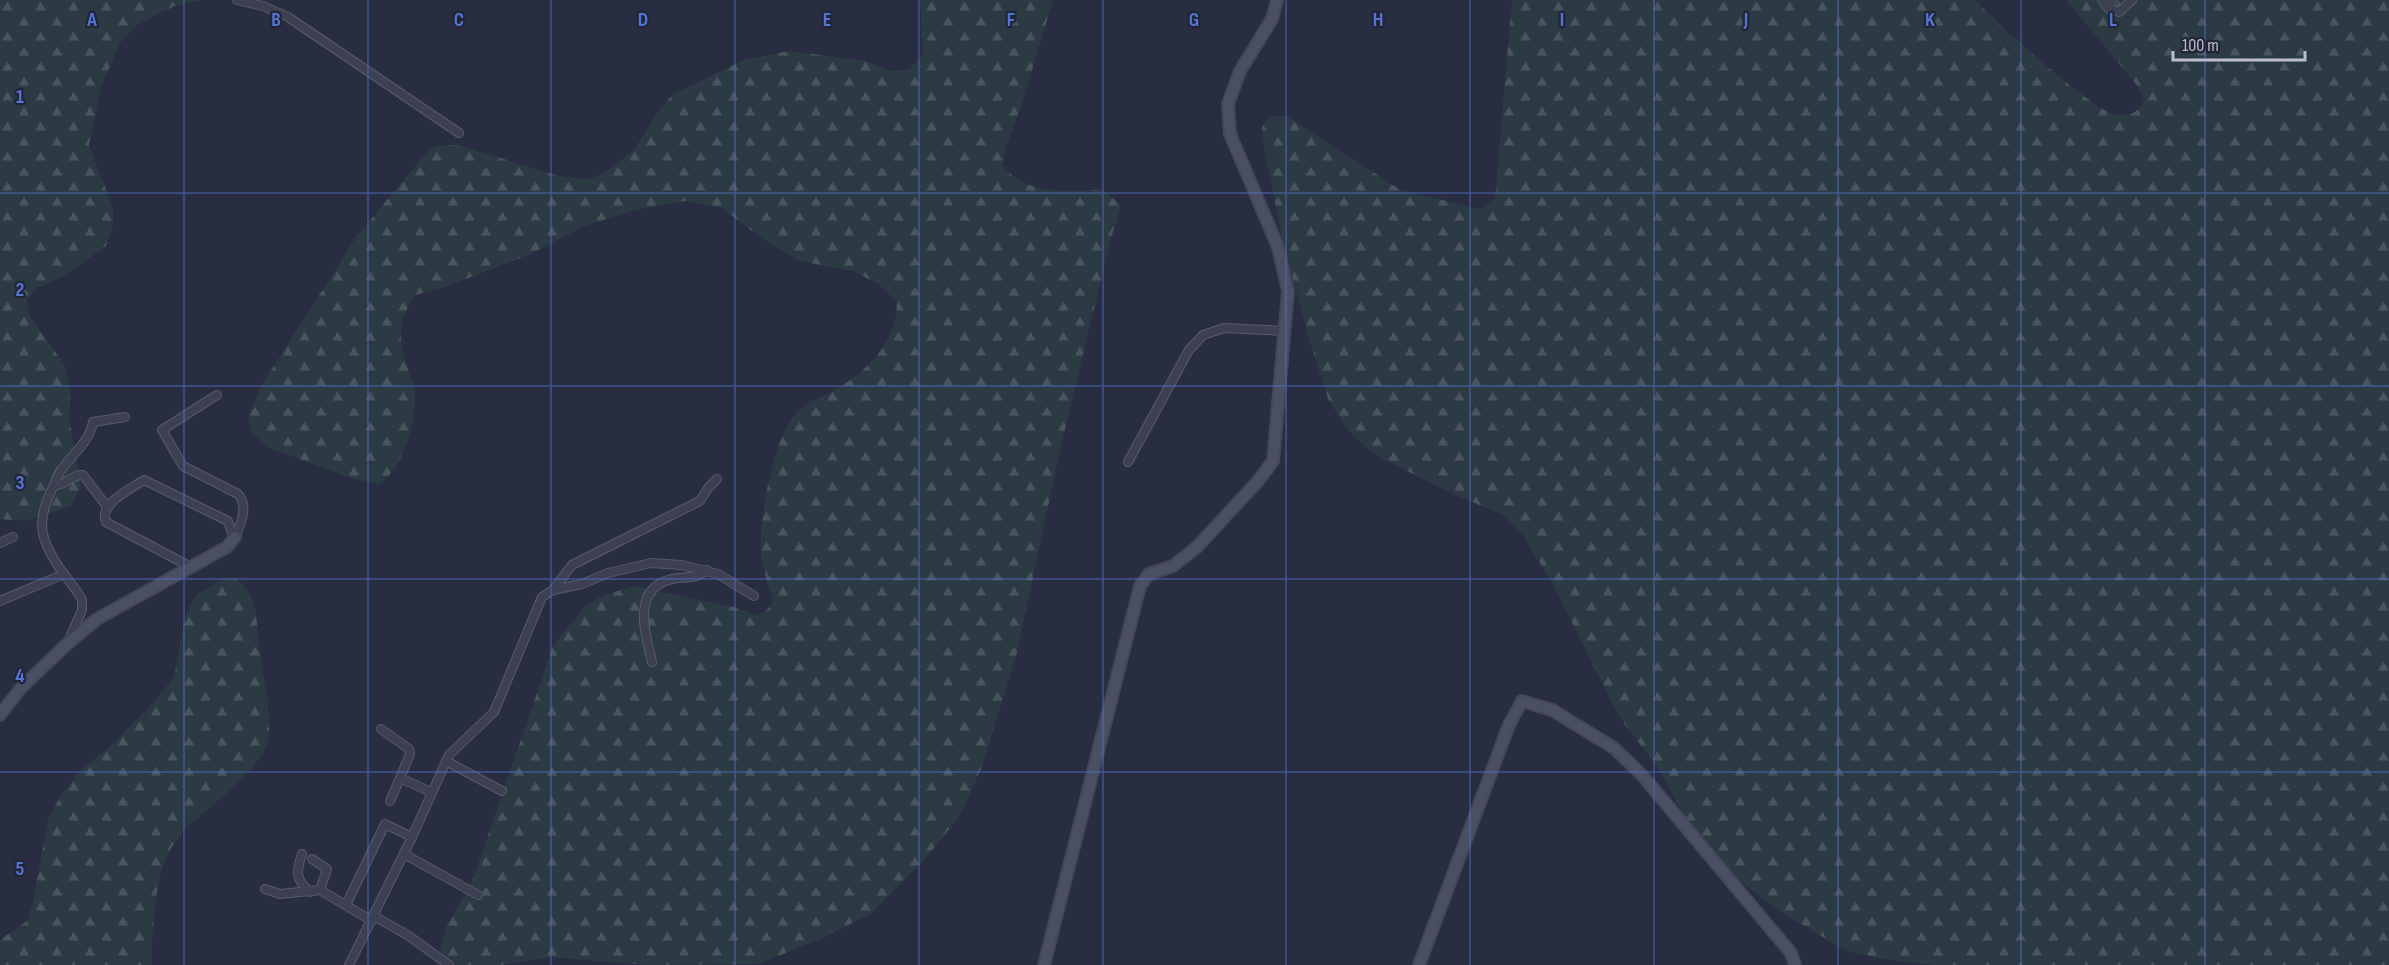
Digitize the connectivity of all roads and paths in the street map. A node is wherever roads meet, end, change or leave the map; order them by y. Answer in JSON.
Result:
{"nodes":[{"id":1,"x":237,"y":0,"type":"edge"},
{"id":2,"x":1277,"y":0,"type":"edge"},
{"id":3,"x":2102,"y":0,"type":"edge"},
{"id":4,"x":2113,"y":0,"type":"edge"},
{"id":5,"x":2132,"y":0,"type":"edge"},
{"id":6,"x":2109,"y":9,"type":"junction"},
{"id":7,"x":459,"y":133,"type":"dead end"},
{"id":8,"x":1286,"y":332,"type":"junction"},
{"id":9,"x":218,"y":395,"type":"dead end"},
{"id":10,"x":125,"y":417,"type":"dead end"},
{"id":11,"x":1128,"y":462,"type":"dead end"},
{"id":12,"x":717,"y":479,"type":"dead end"},
{"id":13,"x":54,"y":485,"type":"junction"},
{"id":14,"x":108,"y":508,"type":"junction"},
{"id":15,"x":14,"y":537,"type":"dead end"},
{"id":16,"x":234,"y":538,"type":"junction"},
{"id":17,"x":0,"y":543,"type":"edge"},
{"id":18,"x":189,"y":566,"type":"junction"},
{"id":19,"x":707,"y":570,"type":"junction"},
{"id":20,"x":64,"y":574,"type":"junction"},
{"id":21,"x":553,"y":590,"type":"junction"},
{"id":22,"x":754,"y":596,"type":"dead end"},
{"id":23,"x":0,"y":601,"type":"edge"},
{"id":24,"x":67,"y":644,"type":"junction"},
{"id":25,"x":652,"y":662,"type":"dead end"},
{"id":26,"x":0,"y":715,"type":"edge"},
{"id":27,"x":381,"y":729,"type":"dead end"},
{"id":28,"x":446,"y":761,"type":"junction"},
{"id":29,"x":400,"y":778,"type":"junction"},
{"id":30,"x":502,"y":791,"type":"dead end"},
{"id":31,"x":431,"y":792,"type":"junction"},
{"id":32,"x":390,"y":801,"type":"dead end"},
{"id":33,"x":412,"y":837,"type":"junction"},
{"id":34,"x":302,"y":854,"type":"dead end"},
{"id":35,"x":404,"y":854,"type":"junction"},
{"id":36,"x":312,"y":860,"type":"dead end"},
{"id":37,"x":265,"y":888,"type":"dead end"},
{"id":38,"x":320,"y":890,"type":"junction"},
{"id":39,"x":310,"y":892,"type":"junction"},
{"id":40,"x":477,"y":895,"type":"dead end"},
{"id":41,"x":346,"y":905,"type":"junction"},
{"id":42,"x":373,"y":918,"type":"junction"},
{"id":43,"x":349,"y":965,"type":"edge"},
{"id":44,"x":450,"y":965,"type":"edge"},
{"id":45,"x":1044,"y":965,"type":"edge"},
{"id":46,"x":1419,"y":965,"type":"edge"},
{"id":47,"x":1796,"y":965,"type":"edge"}],
"edges":[{"from":1,"to":7,"type":"street"},
{"from":2,"to":8,"type":"street"},
{"from":3,"to":6,"type":"street"},
{"from":4,"to":6,"type":"street"},
{"from":5,"to":6,"type":"street"},
{"from":8,"to":11,"type":"street"},
{"from":8,"to":45,"type":"street"},
{"from":9,"to":16,"type":"street"},
{"from":10,"to":13,"type":"street"},
{"from":12,"to":21,"type":"street"},
{"from":13,"to":14,"type":"street"},
{"from":13,"to":20,"type":"street"},
{"from":14,"to":16,"type":"street"},
{"from":14,"to":18,"type":"street"},
{"from":15,"to":17,"type":"street"},
{"from":16,"to":18,"type":"street"},
{"from":18,"to":24,"type":"street"},
{"from":19,"to":21,"type":"street"},
{"from":19,"to":22,"type":"street"},
{"from":19,"to":25,"type":"street"},
{"from":20,"to":23,"type":"street"},
{"from":20,"to":24,"type":"street"},
{"from":21,"to":28,"type":"street"},
{"from":24,"to":26,"type":"street"},
{"from":27,"to":29,"type":"street"},
{"from":28,"to":30,"type":"street"},
{"from":28,"to":31,"type":"street"},
{"from":29,"to":31,"type":"street"},
{"from":29,"to":32,"type":"street"},
{"from":31,"to":33,"type":"street"},
{"from":33,"to":35,"type":"street"},
{"from":33,"to":41,"type":"street"},
{"from":34,"to":39,"type":"street"},
{"from":35,"to":40,"type":"street"},
{"from":35,"to":42,"type":"street"},
{"from":36,"to":38,"type":"street"},
{"from":37,"to":39,"type":"street"},
{"from":38,"to":39,"type":"street"},
{"from":38,"to":41,"type":"street"},
{"from":41,"to":42,"type":"street"},
{"from":42,"to":43,"type":"street"},
{"from":42,"to":44,"type":"street"},
{"from":46,"to":47,"type":"street"}]}
